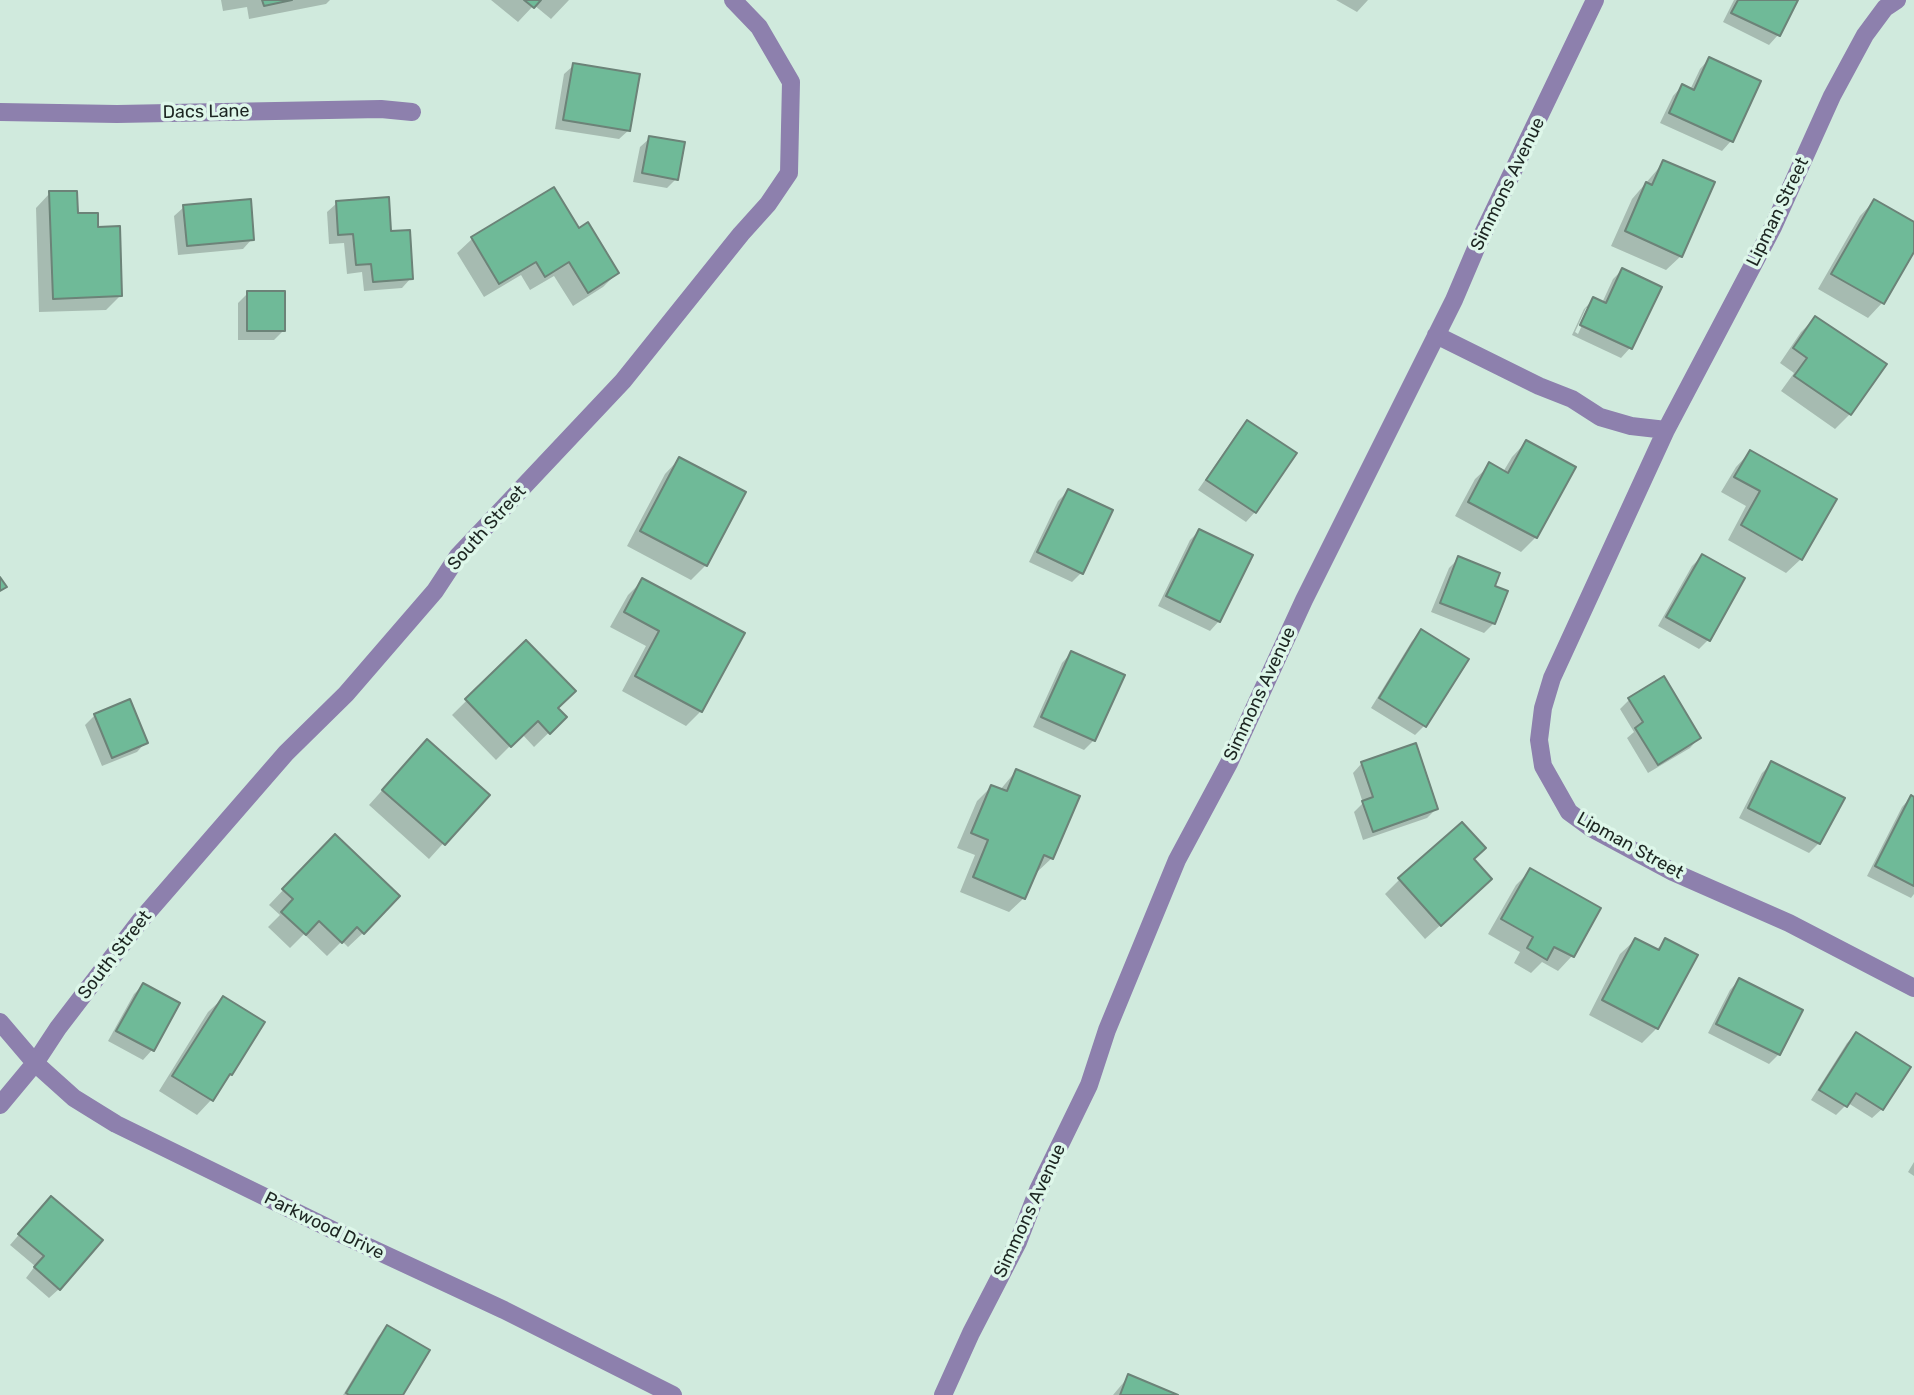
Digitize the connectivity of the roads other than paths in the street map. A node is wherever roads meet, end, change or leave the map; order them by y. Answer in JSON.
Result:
{"nodes":[{"id":1,"x":733,"y":0,"type":"edge"},
{"id":2,"x":1595,"y":0,"type":"edge"},
{"id":3,"x":1897,"y":0,"type":"edge"},
{"id":4,"x":412,"y":111,"type":"dead end"},
{"id":5,"x":0,"y":112,"type":"edge"},
{"id":6,"x":1436,"y":335,"type":"junction"},
{"id":7,"x":1666,"y":430,"type":"junction"},
{"id":8,"x":1914,"y":988,"type":"edge"},
{"id":9,"x":0,"y":1022,"type":"edge"},
{"id":10,"x":35,"y":1063,"type":"junction"},
{"id":11,"x":0,"y":1105,"type":"edge"},
{"id":12,"x":673,"y":1395,"type":"edge"},
{"id":13,"x":943,"y":1395,"type":"edge"}],
"edges":[{"from":1,"to":10,"type":"street","name":"South Street"},
{"from":2,"to":6,"type":"street","name":"Simmons Avenue"},
{"from":3,"to":7,"type":"street","name":"Lipman Street"},
{"from":4,"to":5,"type":"street","name":"Dacs Lane"},
{"from":6,"to":7,"type":"street"},
{"from":6,"to":13,"type":"street","name":"Simmons Avenue"},
{"from":7,"to":8,"type":"street","name":"Lipman Street"},
{"from":9,"to":10,"type":"street","name":"Parkwood Drive"},
{"from":10,"to":11,"type":"street","name":"South Street"},
{"from":10,"to":12,"type":"street","name":"Parkwood Drive"}]}
